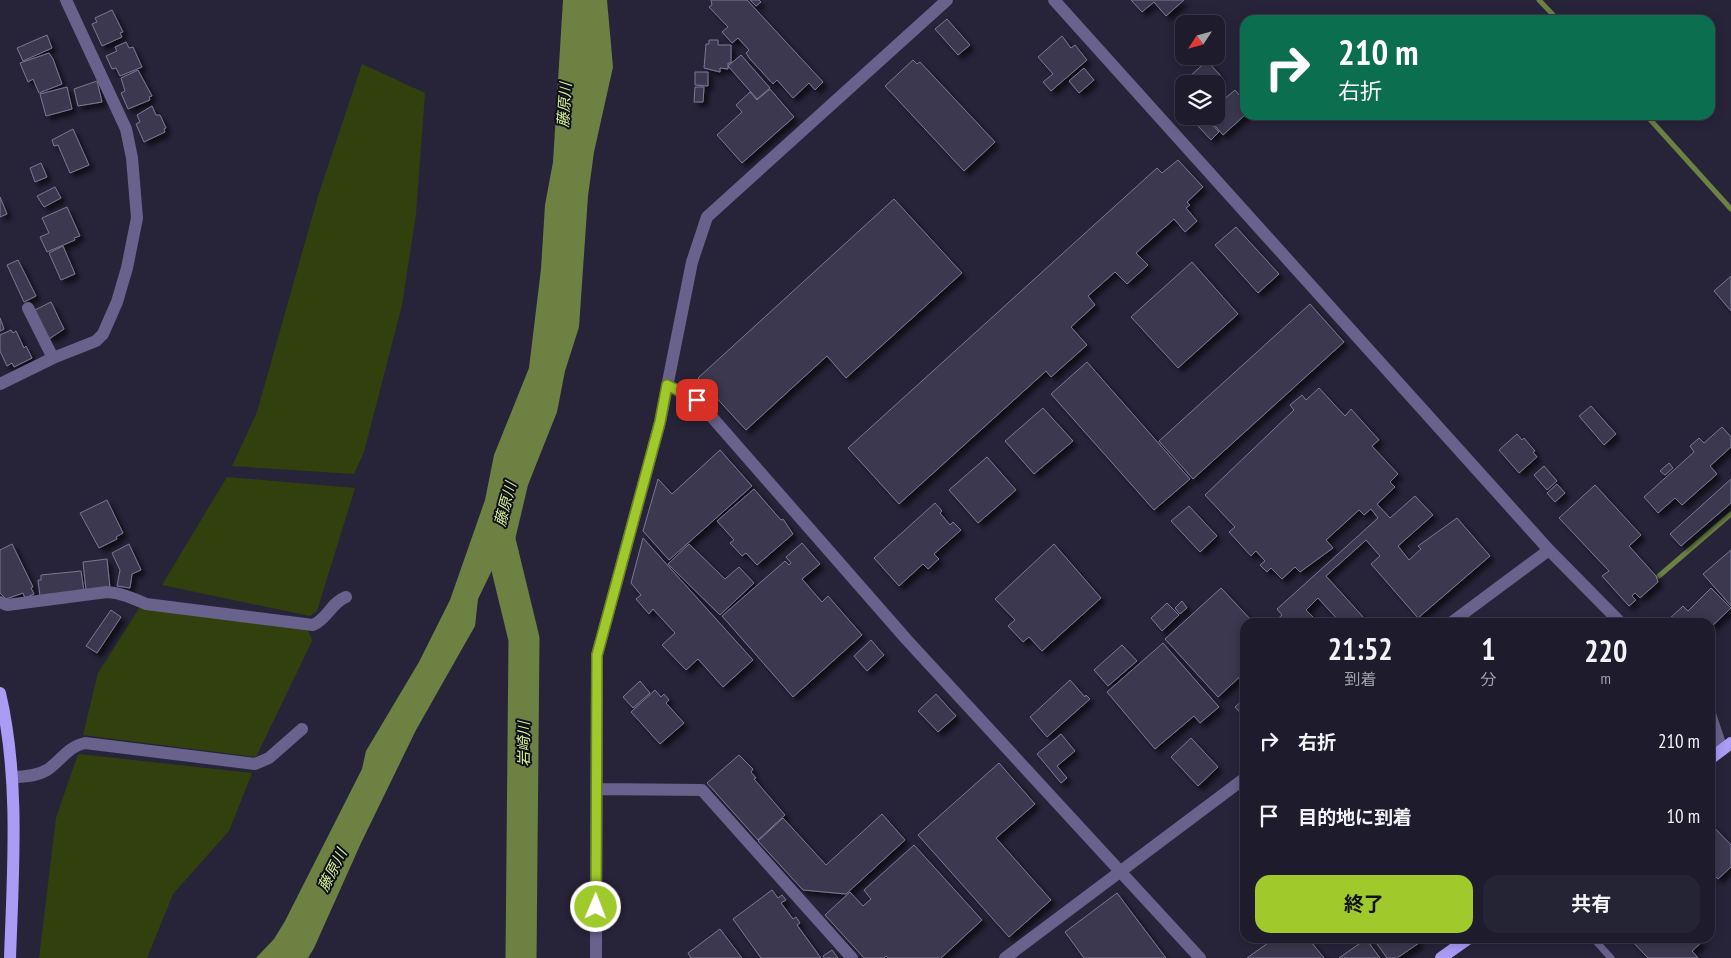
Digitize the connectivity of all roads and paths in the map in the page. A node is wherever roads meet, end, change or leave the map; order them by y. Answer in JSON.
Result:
{"nodes":[{"id":1,"x":66,"y":0,"type":"edge"},
{"id":2,"x":947,"y":0,"type":"edge"},
{"id":3,"x":1054,"y":0,"type":"edge"},
{"id":4,"x":28,"y":308,"type":"dead end"},
{"id":5,"x":53,"y":358,"type":"junction"},
{"id":6,"x":2,"y":379,"type":"edge"},
{"id":7,"x":667,"y":385,"type":"junction"},
{"id":8,"x":1549,"y":550,"type":"junction"},
{"id":9,"x":346,"y":597,"type":"dead end"},
{"id":10,"x":0,"y":602,"type":"edge"},
{"id":11,"x":1457,"y":618,"type":"edge"},
{"id":12,"x":1616,"y":618,"type":"edge"},
{"id":13,"x":0,"y":693,"type":"edge"},
{"id":14,"x":1715,"y":724,"type":"edge"},
{"id":15,"x":302,"y":729,"type":"dead end"},
{"id":16,"x":1726,"y":747,"type":"edge"},
{"id":17,"x":1715,"y":755,"type":"edge"},
{"id":18,"x":12,"y":777,"type":"junction"},
{"id":19,"x":1240,"y":782,"type":"edge"},
{"id":20,"x":597,"y":789,"type":"junction"},
{"id":21,"x":1120,"y":871,"type":"junction"},
{"id":22,"x":1462,"y":943,"type":"edge"},
{"id":23,"x":1598,"y":943,"type":"edge"},
{"id":24,"x":10,"y":958,"type":"edge"},
{"id":25,"x":596,"y":958,"type":"edge"},
{"id":26,"x":852,"y":958,"type":"edge"},
{"id":27,"x":1005,"y":958,"type":"edge"},
{"id":28,"x":1200,"y":958,"type":"edge"},
{"id":29,"x":1441,"y":958,"type":"edge"},
{"id":30,"x":1611,"y":958,"type":"edge"}],
"edges":[{"from":1,"to":5,"type":"street"},
{"from":2,"to":7,"type":"street"},
{"from":3,"to":8,"type":"street"},
{"from":4,"to":5,"type":"street"},
{"from":5,"to":6,"type":"street"},
{"from":7,"to":20,"type":"street"},
{"from":7,"to":21,"type":"street"},
{"from":8,"to":11,"type":"street"},
{"from":8,"to":12,"type":"street"},
{"from":9,"to":10,"type":"street"},
{"from":13,"to":18,"type":"main road"},
{"from":14,"to":16,"type":"street"},
{"from":15,"to":18,"type":"street"},
{"from":16,"to":17,"type":"main road"},
{"from":18,"to":24,"type":"main road"},
{"from":19,"to":21,"type":"street"},
{"from":20,"to":25,"type":"street"},
{"from":20,"to":26,"type":"street"},
{"from":21,"to":27,"type":"street"},
{"from":21,"to":28,"type":"street"},
{"from":22,"to":29,"type":"main road"},
{"from":23,"to":30,"type":"lane"}]}
